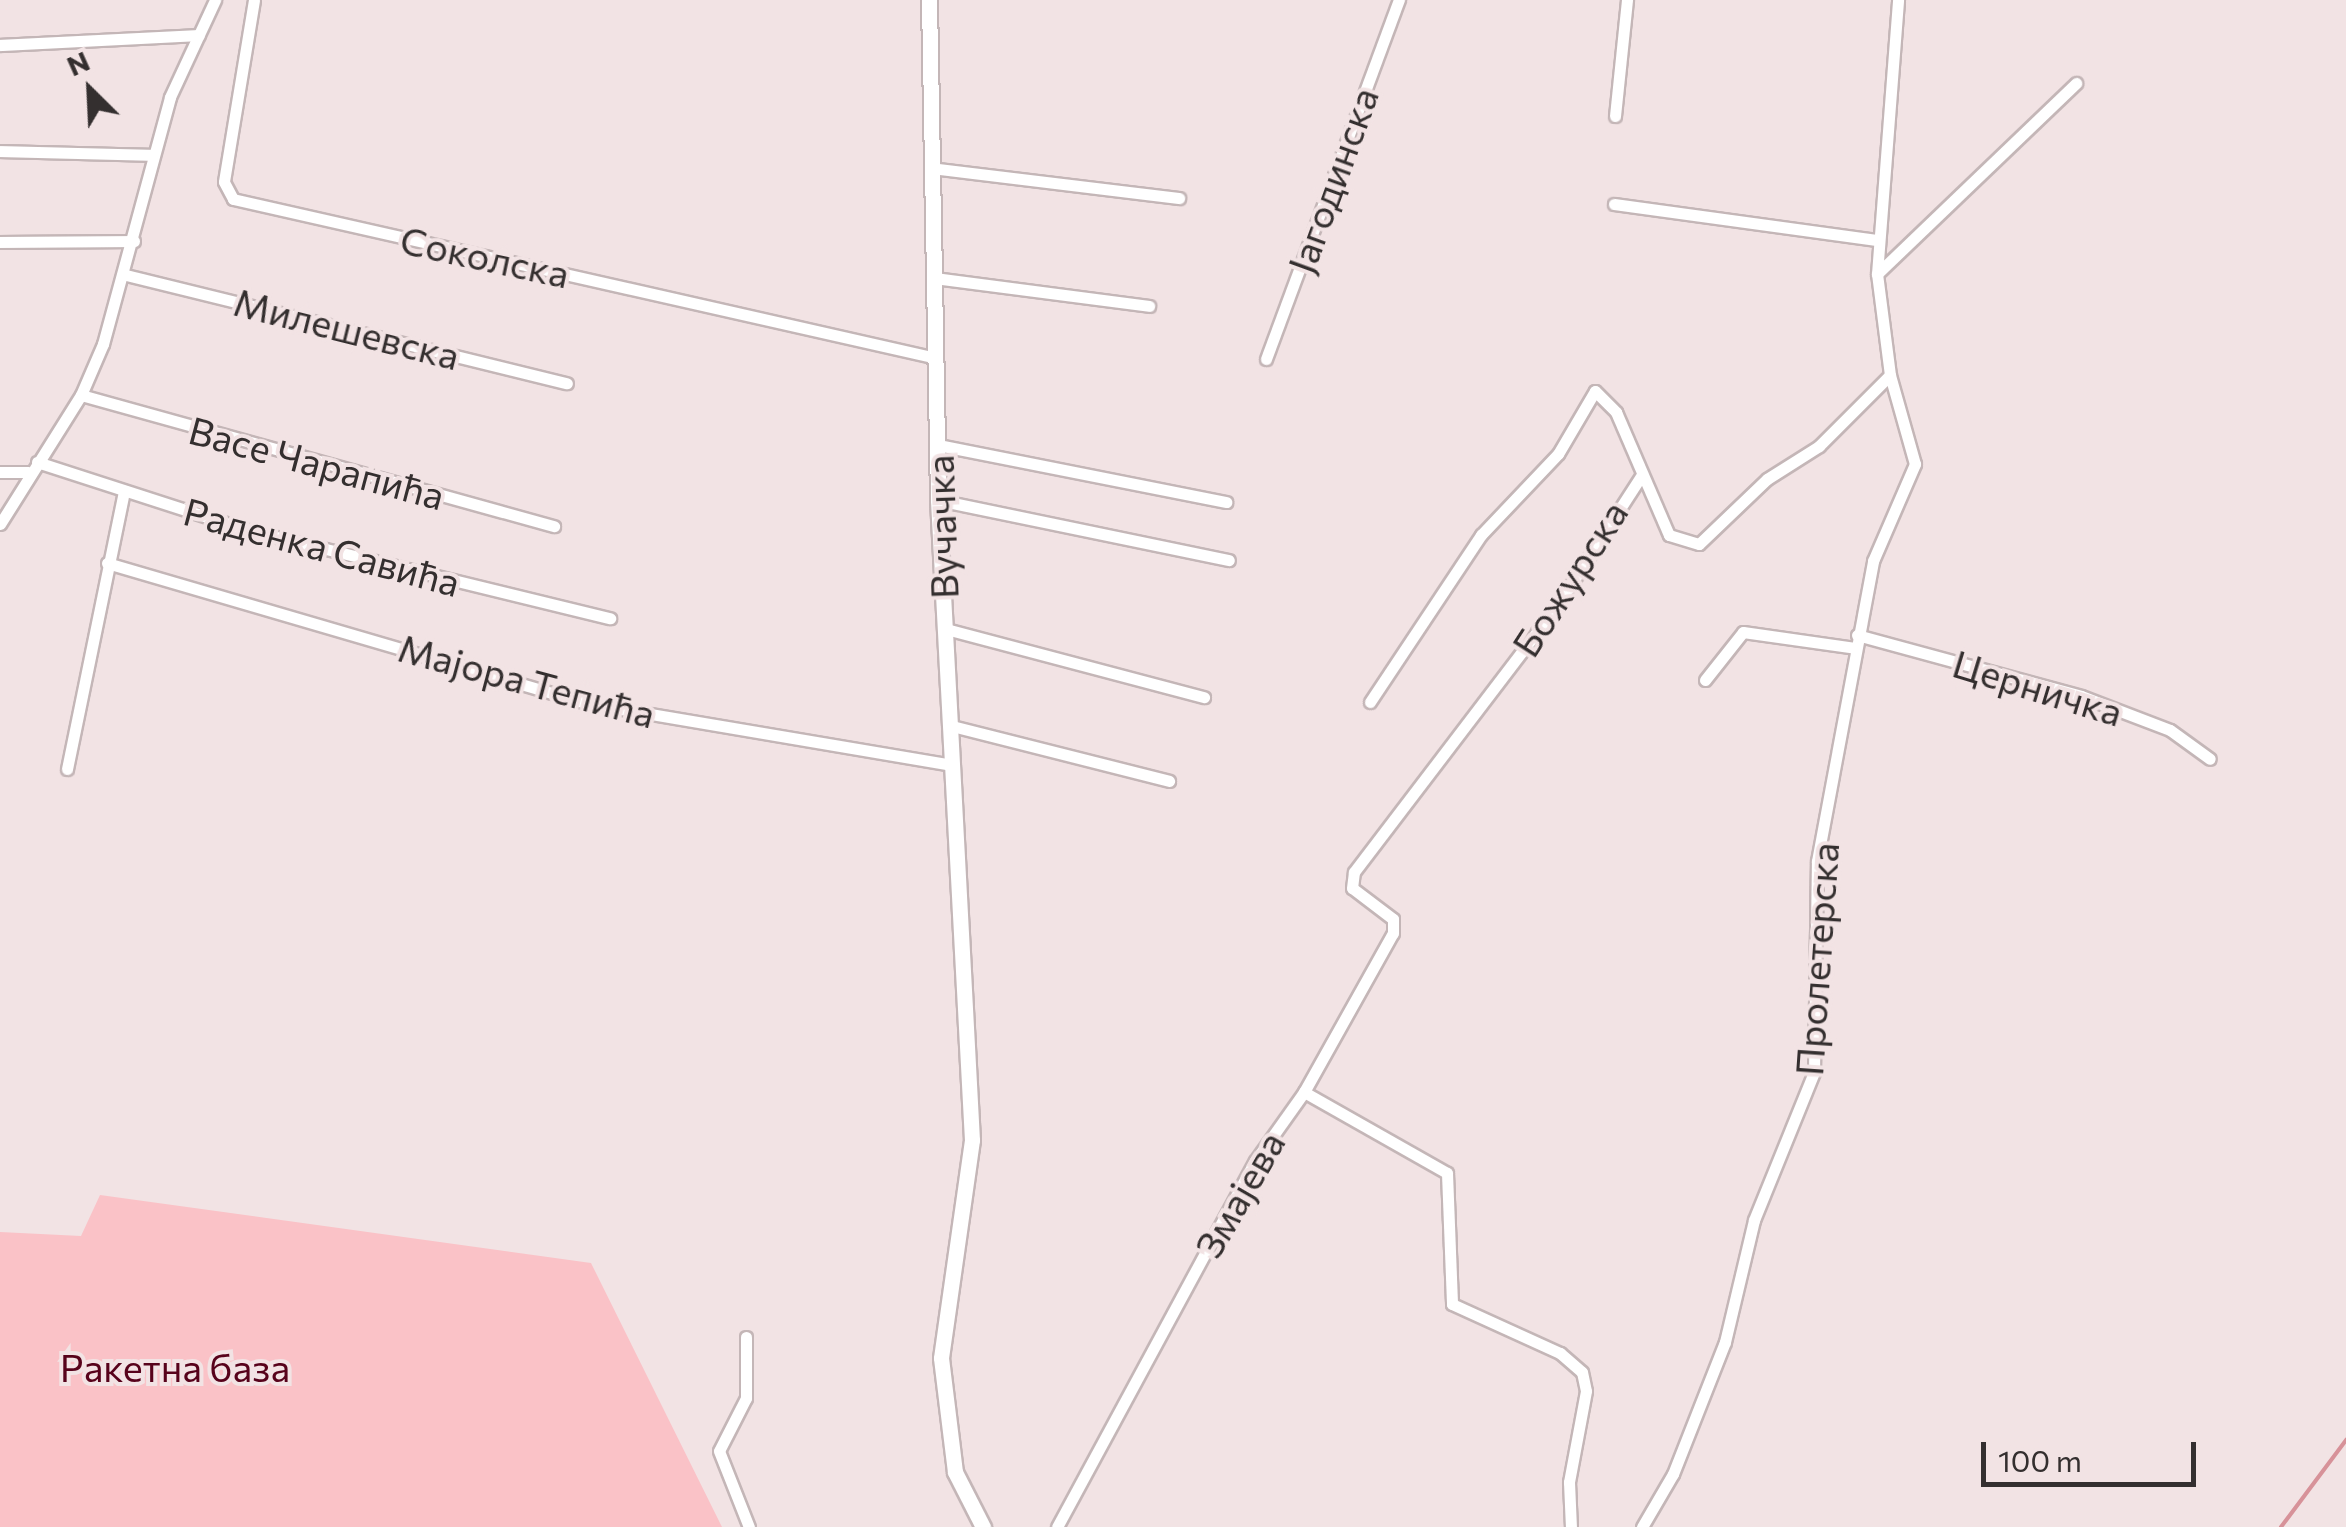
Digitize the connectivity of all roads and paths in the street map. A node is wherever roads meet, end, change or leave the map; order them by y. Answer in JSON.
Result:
{"nodes":[{"id":1,"x":215,"y":0,"type":"edge"},
{"id":2,"x":254,"y":0,"type":"edge"},
{"id":3,"x":929,"y":0,"type":"edge"},
{"id":4,"x":1399,"y":0,"type":"edge"},
{"id":5,"x":1626,"y":0,"type":"edge"},
{"id":6,"x":1898,"y":0,"type":"edge"},
{"id":7,"x":199,"y":35,"type":"junction"},
{"id":8,"x":0,"y":45,"type":"edge"},
{"id":9,"x":2076,"y":83,"type":"dead end"},
{"id":10,"x":1616,"y":116,"type":"dead end"},
{"id":11,"x":0,"y":151,"type":"edge"},
{"id":12,"x":152,"y":155,"type":"junction"},
{"id":13,"x":931,"y":168,"type":"junction"},
{"id":14,"x":1179,"y":198,"type":"dead end"},
{"id":15,"x":1614,"y":204,"type":"dead end"},
{"id":16,"x":1877,"y":240,"type":"junction"},
{"id":17,"x":134,"y":241,"type":"junction"},
{"id":18,"x":0,"y":242,"type":"edge"},
{"id":19,"x":1877,"y":274,"type":"junction"},
{"id":20,"x":126,"y":275,"type":"junction"},
{"id":21,"x":934,"y":278,"type":"junction"},
{"id":22,"x":1149,"y":306,"type":"dead end"},
{"id":23,"x":936,"y":358,"type":"junction"},
{"id":24,"x":1266,"y":359,"type":"dead end"},
{"id":25,"x":1890,"y":375,"type":"junction"},
{"id":26,"x":568,"y":383,"type":"dead end"},
{"id":27,"x":81,"y":394,"type":"junction"},
{"id":28,"x":938,"y":445,"type":"junction"},
{"id":29,"x":32,"y":467,"type":"junction"},
{"id":30,"x":0,"y":472,"type":"edge"},
{"id":31,"x":1642,"y":476,"type":"junction"},
{"id":32,"x":124,"y":491,"type":"junction"},
{"id":33,"x":938,"y":500,"type":"junction"},
{"id":34,"x":1226,"y":502,"type":"dead end"},
{"id":35,"x":0,"y":524,"type":"edge"},
{"id":36,"x":554,"y":526,"type":"dead end"},
{"id":37,"x":1229,"y":560,"type":"dead end"},
{"id":38,"x":107,"y":563,"type":"junction"},
{"id":39,"x":610,"y":618,"type":"dead end"},
{"id":40,"x":946,"y":629,"type":"junction"},
{"id":41,"x":1856,"y":641,"type":"junction"},
{"id":42,"x":1705,"y":680,"type":"dead end"},
{"id":43,"x":1204,"y":697,"type":"dead end"},
{"id":44,"x":1370,"y":702,"type":"dead end"},
{"id":45,"x":952,"y":726,"type":"junction"},
{"id":46,"x":2210,"y":759,"type":"dead end"},
{"id":47,"x":954,"y":766,"type":"junction"},
{"id":48,"x":67,"y":769,"type":"dead end"},
{"id":49,"x":1169,"y":781,"type":"dead end"},
{"id":50,"x":1350,"y":880,"type":"joint"},
{"id":51,"x":1304,"y":1092,"type":"junction"},
{"id":52,"x":746,"y":1337,"type":"dead end"},
{"id":53,"x":749,"y":1527,"type":"edge"},
{"id":54,"x":983,"y":1527,"type":"edge"},
{"id":55,"x":1057,"y":1527,"type":"edge"},
{"id":56,"x":1572,"y":1527,"type":"edge"},
{"id":57,"x":1642,"y":1527,"type":"edge"}],
"edges":[{"from":1,"to":7,"type":"street"},
{"from":2,"to":23,"type":"street","name":"Соколска"},
{"from":3,"to":13,"type":"street","name":"Вучачка"},
{"from":4,"to":24,"type":"street","name":"Јагодинска"},
{"from":5,"to":10,"type":"street"},
{"from":6,"to":16,"type":"street","name":"Пролетерска"},
{"from":7,"to":8,"type":"street"},
{"from":7,"to":12,"type":"street"},
{"from":9,"to":19,"type":"street"},
{"from":11,"to":12,"type":"street"},
{"from":12,"to":17,"type":"street"},
{"from":13,"to":14,"type":"street"},
{"from":13,"to":21,"type":"street","name":"Вучачка"},
{"from":15,"to":16,"type":"street"},
{"from":16,"to":19,"type":"street","name":"Пролетерска"},
{"from":17,"to":18,"type":"street"},
{"from":17,"to":20,"type":"street"},
{"from":19,"to":25,"type":"street","name":"Пролетерска"},
{"from":20,"to":26,"type":"street","name":"Милешевска"},
{"from":20,"to":27,"type":"street"},
{"from":21,"to":22,"type":"street"},
{"from":21,"to":23,"type":"street","name":"Вучачка"},
{"from":23,"to":28,"type":"street","name":"Вучачка"},
{"from":25,"to":31,"type":"street"},
{"from":25,"to":41,"type":"street","name":"Пролетерска"},
{"from":27,"to":29,"type":"street"},
{"from":27,"to":36,"type":"street","name":"Васе Чарапића"},
{"from":28,"to":33,"type":"street","name":"Вучачка"},
{"from":28,"to":34,"type":"street"},
{"from":29,"to":30,"type":"street","name":"Раденка Савића"},
{"from":29,"to":32,"type":"street","name":"Раденка Савића"},
{"from":29,"to":35,"type":"street"},
{"from":31,"to":44,"type":"street","name":"Божурска"},
{"from":31,"to":50,"type":"street","name":"Божурска"},
{"from":32,"to":38,"type":"street"},
{"from":32,"to":39,"type":"street","name":"Раденка Савића"},
{"from":33,"to":37,"type":"street"},
{"from":33,"to":40,"type":"street","name":"Вучачка"},
{"from":38,"to":47,"type":"street","name":"Мајора Тепића"},
{"from":38,"to":48,"type":"street"},
{"from":40,"to":43,"type":"street"},
{"from":40,"to":45,"type":"street","name":"Вучачка"},
{"from":41,"to":42,"type":"street","name":"Церничка"},
{"from":41,"to":46,"type":"street","name":"Церничка"},
{"from":41,"to":57,"type":"street","name":"Пролетерска"},
{"from":45,"to":47,"type":"street","name":"Вучачка"},
{"from":45,"to":49,"type":"street"},
{"from":47,"to":54,"type":"street","name":"Вучачка"},
{"from":50,"to":51,"type":"street","name":"Змајева"},
{"from":51,"to":55,"type":"street","name":"Змајева"},
{"from":51,"to":56,"type":"street"},
{"from":52,"to":53,"type":"street"}]}
